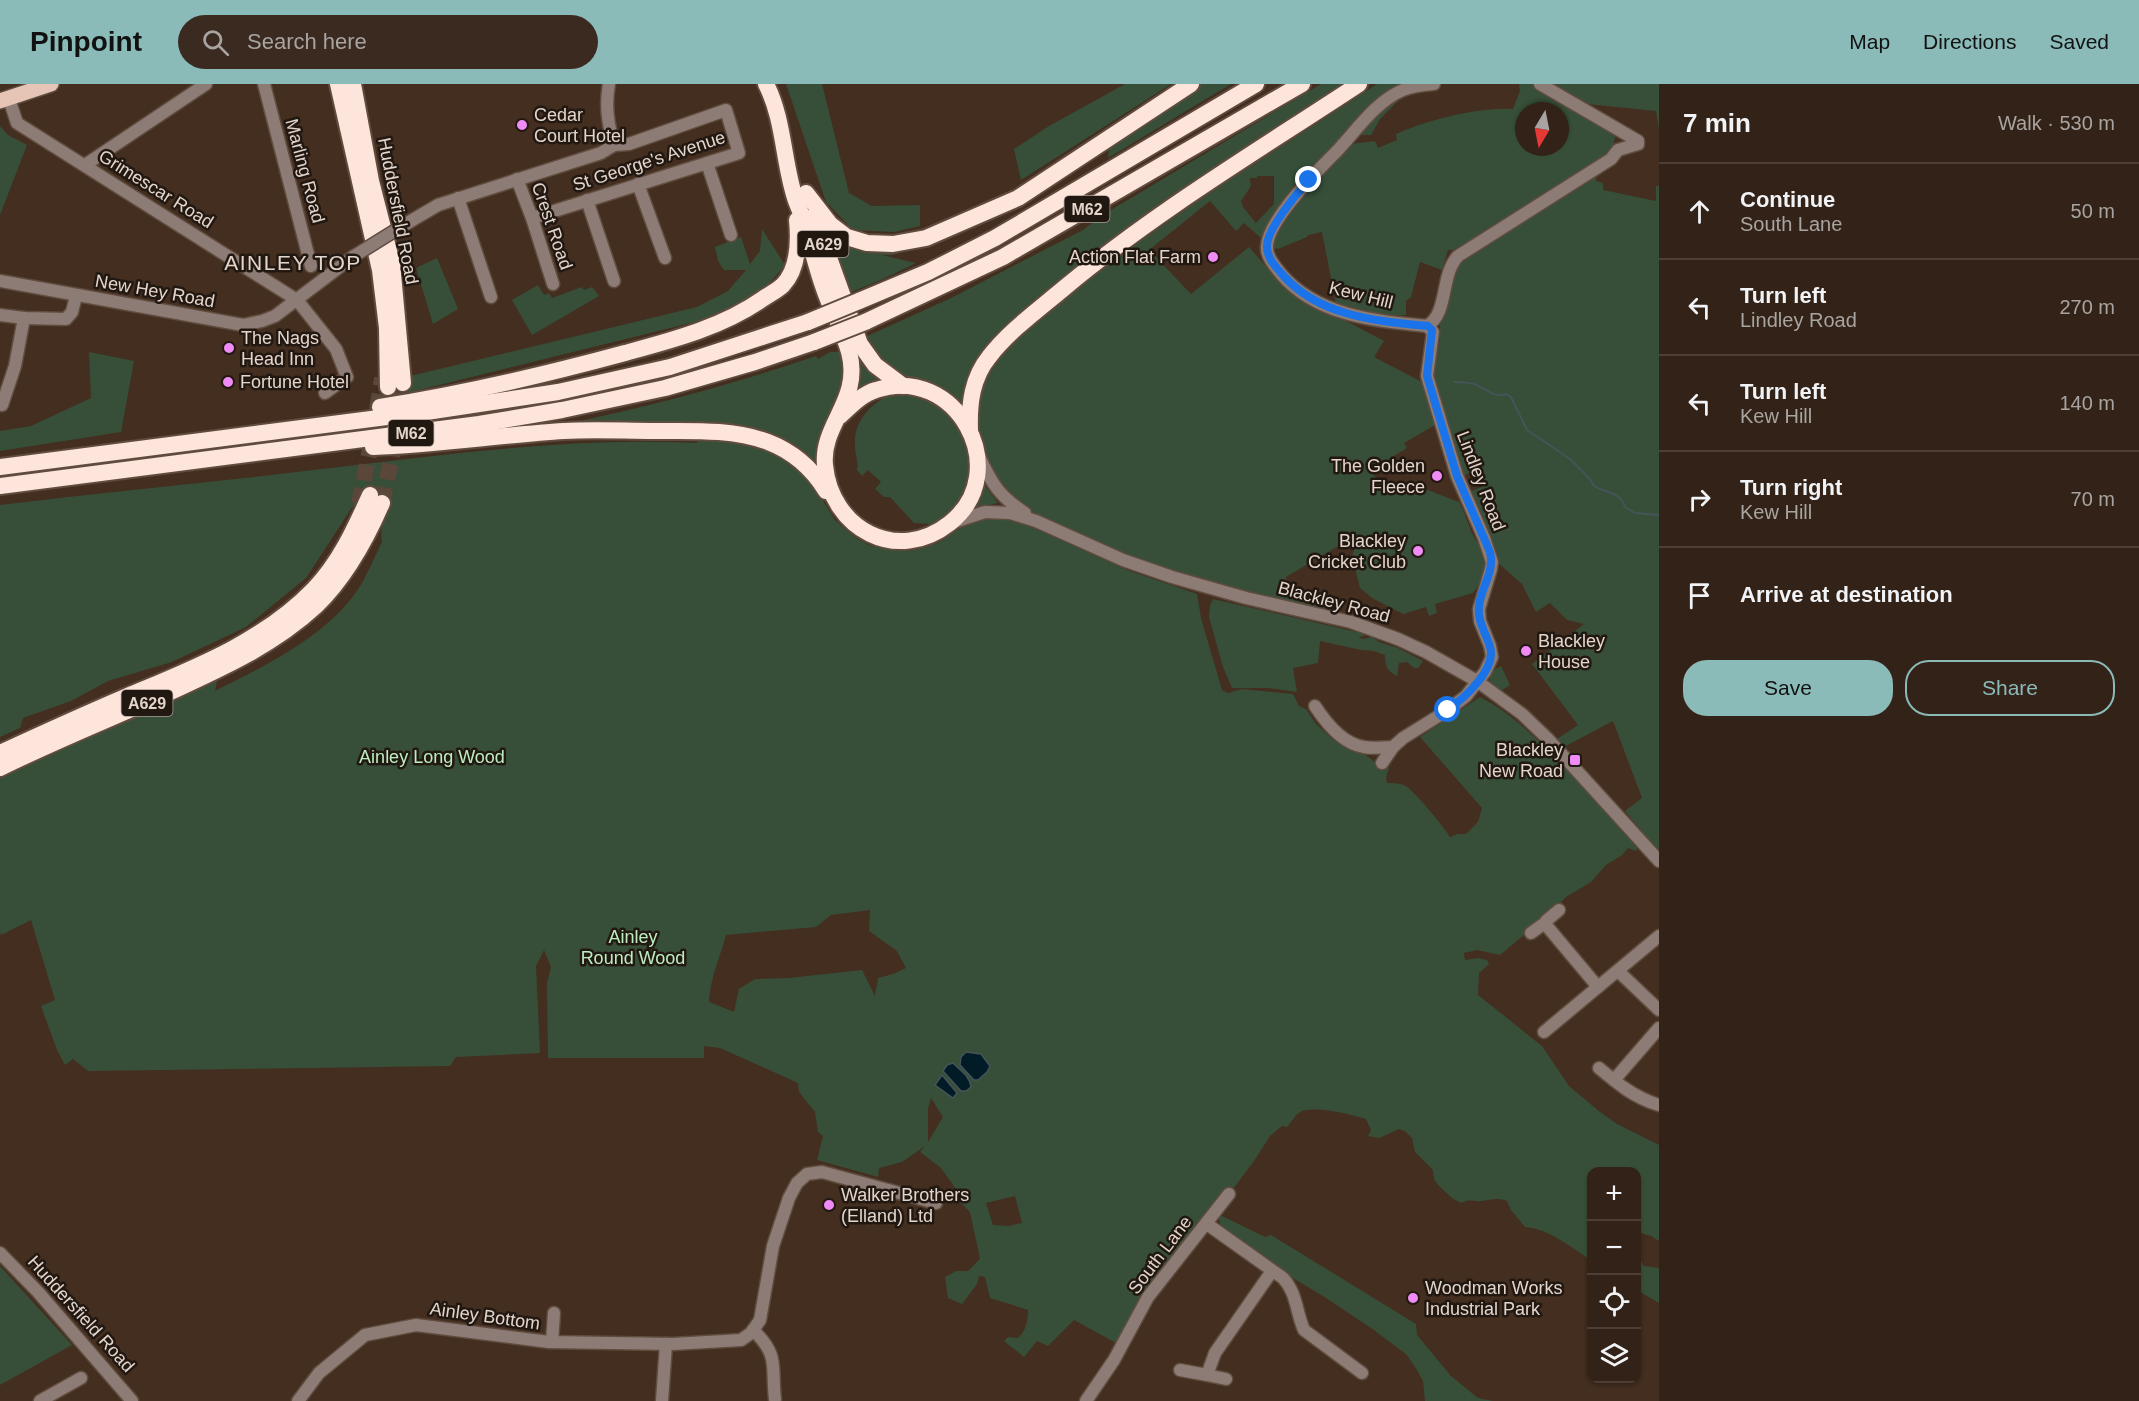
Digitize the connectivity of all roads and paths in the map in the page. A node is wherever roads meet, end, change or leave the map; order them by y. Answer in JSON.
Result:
{"nodes":[{"id":1,"x":51,"y":84,"type":"edge"},
{"id":2,"x":206,"y":84,"type":"edge"},
{"id":3,"x":264,"y":84,"type":"edge"},
{"id":4,"x":338,"y":84,"type":"edge"},
{"id":5,"x":353,"y":84,"type":"edge"},
{"id":6,"x":609,"y":84,"type":"edge"},
{"id":7,"x":766,"y":84,"type":"edge"},
{"id":8,"x":777,"y":84,"type":"edge"},
{"id":9,"x":1191,"y":84,"type":"edge"},
{"id":10,"x":1256,"y":84,"type":"edge"},
{"id":11,"x":1302,"y":84,"type":"edge"},
{"id":12,"x":1359,"y":84,"type":"edge"},
{"id":13,"x":1434,"y":84,"type":"edge"},
{"id":14,"x":1540,"y":84,"type":"edge"},
{"id":15,"x":4,"y":100,"type":"edge"},
{"id":16,"x":726,"y":110,"type":"joint"},
{"id":17,"x":614,"y":145,"type":"junction"},
{"id":18,"x":707,"y":163,"type":"junction"},
{"id":19,"x":85,"y":165,"type":"junction"},
{"id":20,"x":517,"y":179,"type":"junction"},
{"id":21,"x":638,"y":184,"type":"junction"},
{"id":22,"x":800,"y":194,"type":"junction"},
{"id":23,"x":458,"y":198,"type":"junction"},
{"id":24,"x":586,"y":201,"type":"junction"},
{"id":25,"x":532,"y":218,"type":"junction"},
{"id":26,"x":731,"y":235,"type":"dead end"},
{"id":27,"x":664,"y":259,"type":"dead end"},
{"id":28,"x":311,"y":266,"type":"dead end"},
{"id":29,"x":0,"y":281,"type":"edge"},
{"id":30,"x":615,"y":281,"type":"dead end"},
{"id":31,"x":553,"y":284,"type":"dead end"},
{"id":32,"x":76,"y":296,"type":"junction"},
{"id":33,"x":491,"y":297,"type":"dead end"},
{"id":34,"x":297,"y":300,"type":"junction"},
{"id":35,"x":0,"y":315,"type":"edge"},
{"id":36,"x":24,"y":318,"type":"junction"},
{"id":37,"x":1428,"y":326,"type":"junction"},
{"id":38,"x":903,"y":386,"type":"junction"},
{"id":39,"x":325,"y":393,"type":"dead end"},
{"id":40,"x":2,"y":405,"type":"dead end"},
{"id":41,"x":840,"y":416,"type":"junction"},
{"id":42,"x":970,"y":430,"type":"junction"},
{"id":43,"x":193,"y":442,"type":"junction"},
{"id":44,"x":272,"y":451,"type":"junction"},
{"id":45,"x":977,"y":452,"type":"junction"},
{"id":46,"x":0,"y":467,"type":"edge"},
{"id":47,"x":0,"y":486,"type":"edge"},
{"id":48,"x":834,"y":501,"type":"junction"},
{"id":49,"x":1036,"y":521,"type":"junction"},
{"id":50,"x":950,"y":523,"type":"junction"},
{"id":51,"x":285,"y":622,"type":"junction"},
{"id":52,"x":217,"y":656,"type":"junction"},
{"id":53,"x":1477,"y":681,"type":"junction"},
{"id":54,"x":1315,"y":706,"type":"dead end"},
{"id":55,"x":69,"y":721,"type":"junction"},
{"id":56,"x":0,"y":745,"type":"edge"},
{"id":57,"x":1393,"y":747,"type":"junction"},
{"id":58,"x":0,"y":753,"type":"edge"},
{"id":59,"x":1382,"y":763,"type":"dead end"},
{"id":60,"x":0,"y":768,"type":"edge"},
{"id":61,"x":1659,"y":861,"type":"edge"},
{"id":62,"x":1559,"y":910,"type":"dead end"},
{"id":63,"x":1546,"y":924,"type":"junction"},
{"id":64,"x":1531,"y":933,"type":"dead end"},
{"id":65,"x":1659,"y":936,"type":"edge"},
{"id":66,"x":1618,"y":971,"type":"junction"},
{"id":67,"x":1598,"y":987,"type":"junction"},
{"id":68,"x":1659,"y":1010,"type":"edge"},
{"id":69,"x":1659,"y":1028,"type":"edge"},
{"id":70,"x":1544,"y":1032,"type":"dead end"},
{"id":71,"x":1599,"y":1068,"type":"dead end"},
{"id":72,"x":1614,"y":1080,"type":"junction"},
{"id":73,"x":1659,"y":1105,"type":"edge"},
{"id":74,"x":1229,"y":1194,"type":"dead end"},
{"id":75,"x":936,"y":1203,"type":"dead end"},
{"id":76,"x":1207,"y":1224,"type":"junction"},
{"id":77,"x":0,"y":1253,"type":"edge"},
{"id":78,"x":1272,"y":1271,"type":"junction"},
{"id":79,"x":554,"y":1313,"type":"dead end"},
{"id":80,"x":753,"y":1330,"type":"junction"},
{"id":81,"x":552,"y":1342,"type":"junction"},
{"id":82,"x":666,"y":1344,"type":"junction"},
{"id":83,"x":1180,"y":1370,"type":"dead end"},
{"id":84,"x":1362,"y":1373,"type":"dead end"},
{"id":85,"x":1207,"y":1375,"type":"junction"},
{"id":86,"x":81,"y":1378,"type":"dead end"},
{"id":87,"x":1226,"y":1379,"type":"dead end"},
{"id":88,"x":775,"y":1399,"type":"dead end"},
{"id":89,"x":40,"y":1401,"type":"edge"},
{"id":90,"x":132,"y":1401,"type":"edge"},
{"id":91,"x":298,"y":1401,"type":"edge"},
{"id":92,"x":662,"y":1401,"type":"edge"},
{"id":93,"x":1086,"y":1401,"type":"edge"}],
"edges":[{"from":1,"to":15,"type":"main road"},
{"from":2,"to":19,"type":"street"},
{"from":3,"to":28,"type":"street","name":"Marling Road"},
{"from":4,"to":5,"type":"highway","name":"Huddersfield Road"},
{"from":6,"to":17,"type":"street"},
{"from":7,"to":22,"type":"highway","number":"A629"},
{"from":8,"to":22,"type":"highway","number":"A629"},
{"from":9,"to":22,"type":"highway","number":"M62"},
{"from":10,"to":43,"type":"highway","number":"M62","bridge":true},
{"from":11,"to":44,"type":"highway","number":"M62","bridge":true},
{"from":12,"to":42,"type":"highway","number":"M62"},
{"from":13,"to":37,"type":"street","name":"Kew Hill"},
{"from":14,"to":37,"type":"street"},
{"from":15,"to":19,"type":"street","name":"Grimescar Road"},
{"from":16,"to":17,"type":"street","name":"New Hey Road"},
{"from":16,"to":18,"type":"street","name":"St George's Avenue"},
{"from":17,"to":20,"type":"street","name":"New Hey Road"},
{"from":18,"to":21,"type":"street","name":"St George's Avenue"},
{"from":18,"to":26,"type":"street"},
{"from":19,"to":34,"type":"street","name":"Grimescar Road"},
{"from":20,"to":23,"type":"street","name":"New Hey Road"},
{"from":20,"to":25,"type":"street","name":"Crest Road"},
{"from":21,"to":24,"type":"street","name":"St George's Avenue"},
{"from":21,"to":27,"type":"street"},
{"from":22,"to":38,"type":"highway","number":"A629"},
{"from":22,"to":41,"type":"highway","number":"A629"},
{"from":22,"to":43,"type":"highway","number":"M62"},
{"from":23,"to":33,"type":"street"},
{"from":23,"to":34,"type":"street","name":"New Hey Road","bridge":true},
{"from":24,"to":25,"type":"street","name":"St George's Avenue"},
{"from":24,"to":30,"type":"street"},
{"from":25,"to":31,"type":"street","name":"Crest Road"},
{"from":29,"to":32,"type":"street","name":"New Hey Road"},
{"from":32,"to":34,"type":"street","name":"New Hey Road"},
{"from":32,"to":36,"type":"street"},
{"from":34,"to":39,"type":"street"},
{"from":35,"to":36,"type":"street"},
{"from":36,"to":40,"type":"street"},
{"from":37,"to":53,"type":"street","name":"Lindley Road"},
{"from":38,"to":41,"type":"highway","number":"A629"},
{"from":38,"to":42,"type":"highway","number":"A629"},
{"from":41,"to":48,"type":"highway","number":"A629"},
{"from":42,"to":45,"type":"highway","number":"A629"},
{"from":43,"to":46,"type":"highway","number":"M62"},
{"from":44,"to":47,"type":"highway","number":"M62"},
{"from":44,"to":48,"type":"highway","number":"M62"},
{"from":45,"to":49,"type":"street","name":"Blackley Road"},
{"from":45,"to":50,"type":"highway","number":"A629"},
{"from":48,"to":50,"type":"highway","number":"A629"},
{"from":49,"to":50,"type":"street","name":"Blackley Road"},
{"from":49,"to":53,"type":"street","name":"Blackley Road"},
{"from":51,"to":52,"type":"highway","number":"A629"},
{"from":51,"to":52,"type":"highway","number":"A629"},
{"from":51,"to":60,"type":"highway","number":"A629"},
{"from":52,"to":55,"type":"highway","number":"A629"},
{"from":53,"to":57,"type":"street"},
{"from":53,"to":61,"type":"street","name":"Blackley Road"},
{"from":54,"to":57,"type":"street"},
{"from":55,"to":56,"type":"highway"},
{"from":55,"to":58,"type":"highway","number":"A629"},
{"from":57,"to":59,"type":"street"},
{"from":62,"to":63,"type":"street"},
{"from":63,"to":64,"type":"street"},
{"from":63,"to":67,"type":"street"},
{"from":65,"to":66,"type":"street"},
{"from":66,"to":67,"type":"street"},
{"from":66,"to":68,"type":"street"},
{"from":67,"to":70,"type":"street"},
{"from":69,"to":72,"type":"street"},
{"from":71,"to":72,"type":"street"},
{"from":72,"to":73,"type":"street"},
{"from":74,"to":76,"type":"street","name":"South Lane"},
{"from":75,"to":80,"type":"street"},
{"from":76,"to":78,"type":"street"},
{"from":76,"to":93,"type":"street","name":"South Lane"},
{"from":77,"to":90,"type":"street","name":"Huddersfield Road"},
{"from":78,"to":84,"type":"street"},
{"from":78,"to":85,"type":"street"},
{"from":79,"to":81,"type":"street","name":"Ainley Bottom"},
{"from":80,"to":82,"type":"street","name":"Ainley Bottom"},
{"from":80,"to":88,"type":"street"},
{"from":81,"to":82,"type":"street","name":"Ainley Bottom"},
{"from":81,"to":91,"type":"street","name":"Ainley Bottom"},
{"from":82,"to":92,"type":"street"},
{"from":83,"to":85,"type":"street"},
{"from":85,"to":87,"type":"street"},
{"from":86,"to":89,"type":"street"}]}
